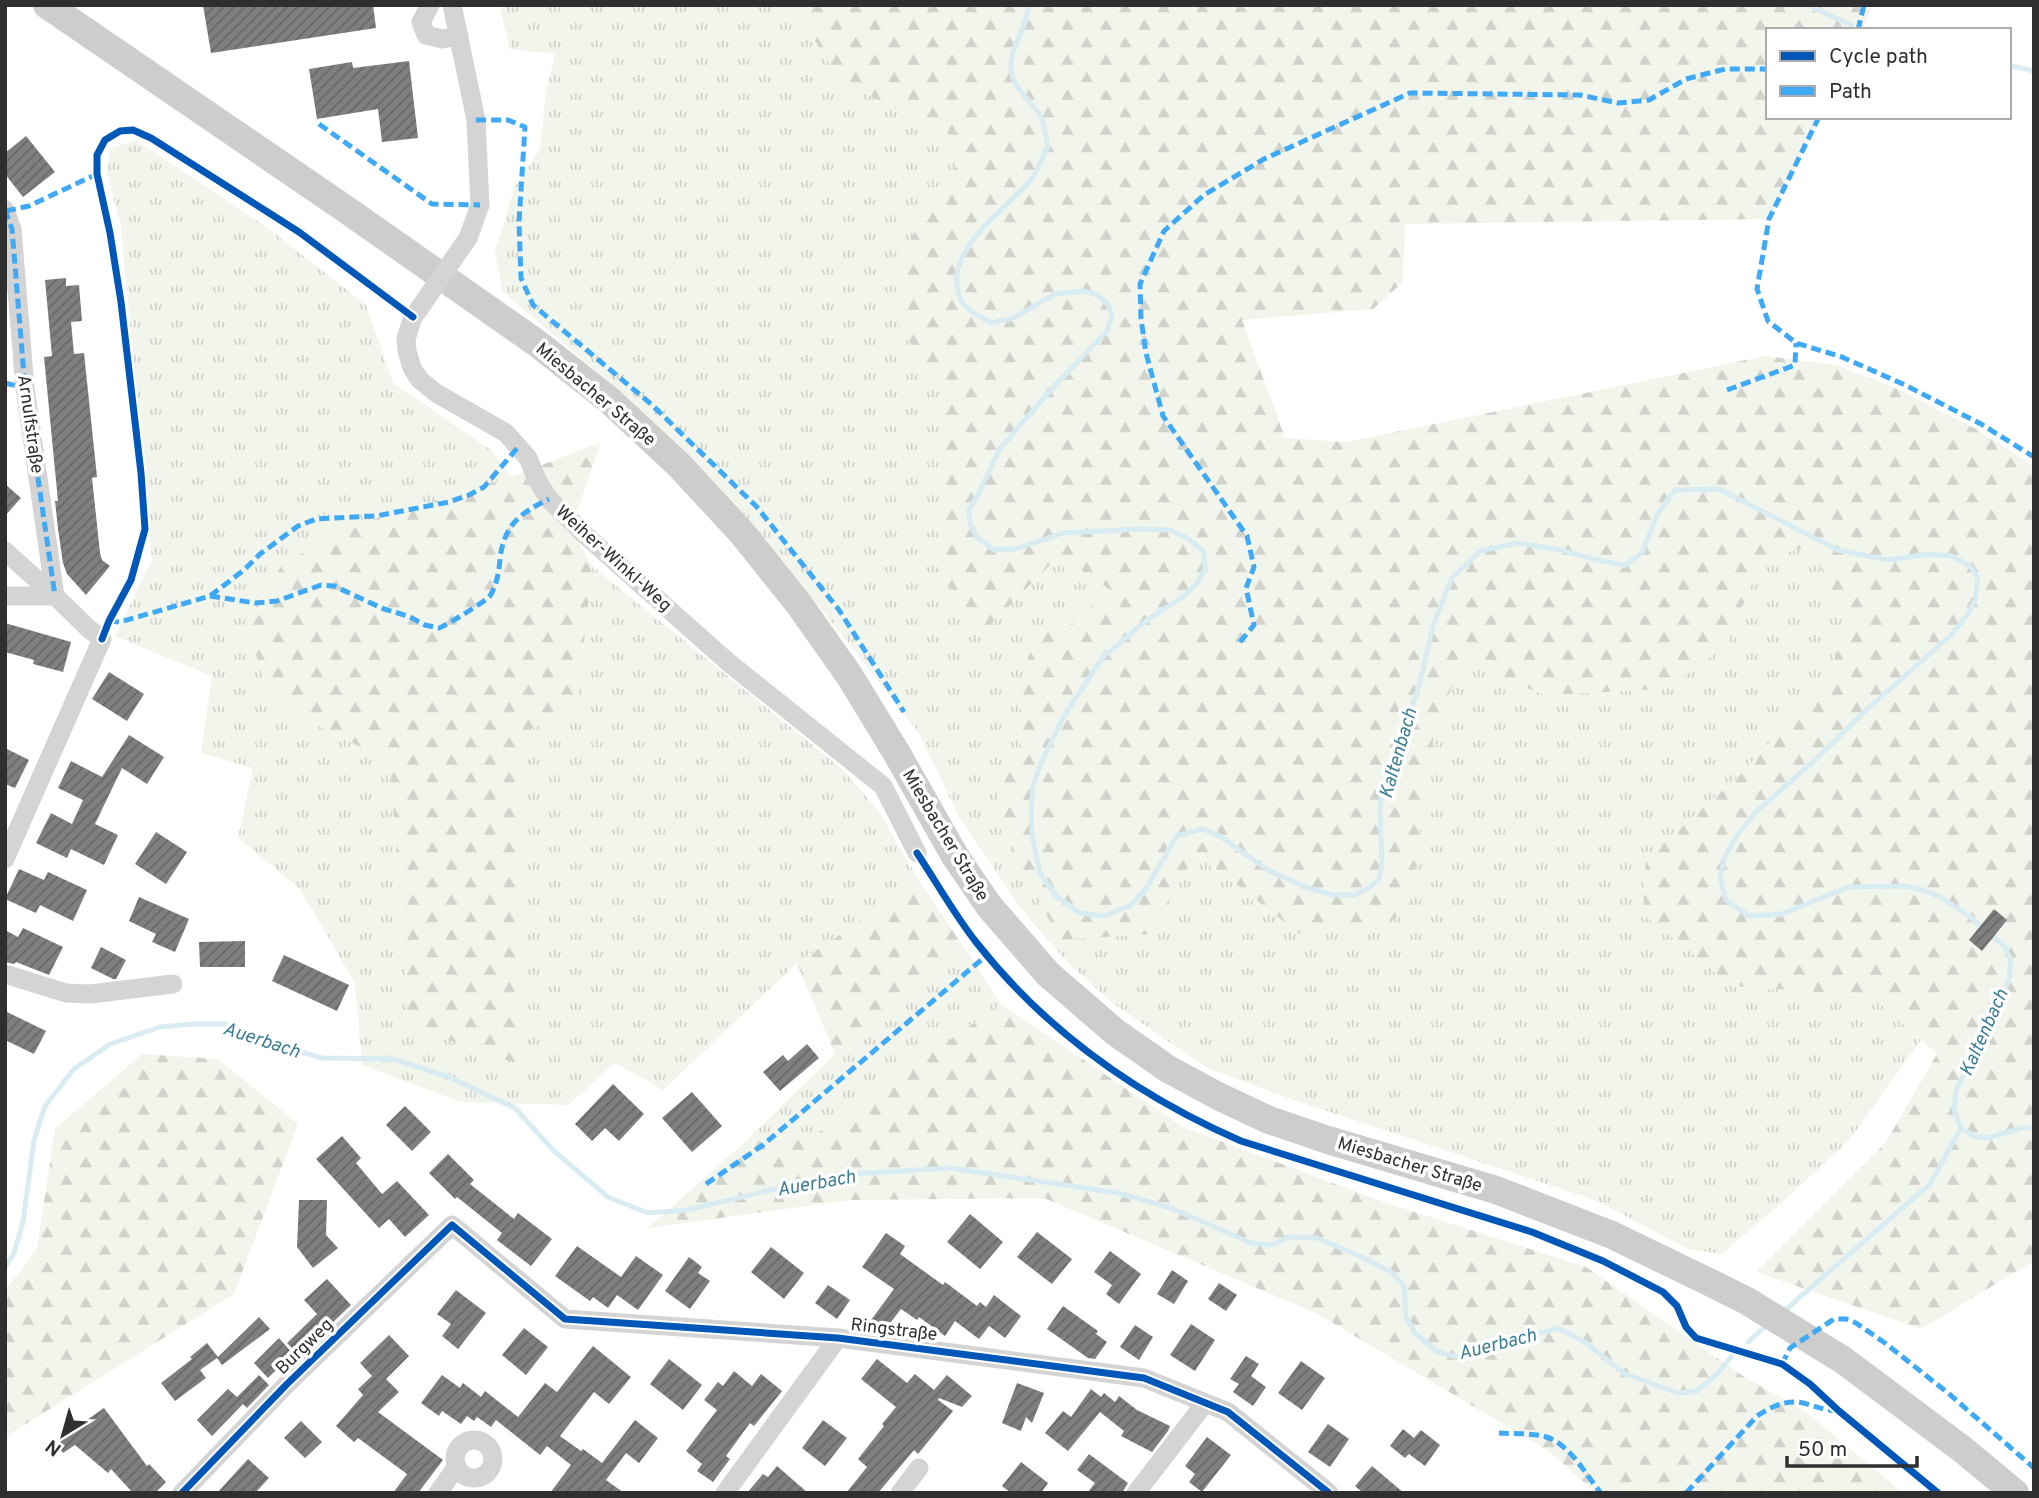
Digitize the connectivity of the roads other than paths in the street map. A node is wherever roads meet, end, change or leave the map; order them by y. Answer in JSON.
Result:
{"nodes":[{"id":1,"x":47,"y":5,"type":"edge"},
{"id":2,"x":430,"y":5,"type":"edge"},
{"id":3,"x":452,"y":5,"type":"edge"},
{"id":4,"x":459,"y":36,"type":"junction"},
{"id":5,"x":5,"y":210,"type":"edge"},
{"id":6,"x":5,"y":383,"type":"edge"},
{"id":7,"x":25,"y":388,"type":"junction"},
{"id":8,"x":5,"y":551,"type":"edge"},
{"id":9,"x":5,"y":596,"type":"edge"},
{"id":10,"x":55,"y":596,"type":"junction"},
{"id":11,"x":917,"y":853,"type":"dead end"},
{"id":12,"x":5,"y":859,"type":"edge"},
{"id":13,"x":5,"y":974,"type":"edge"},
{"id":14,"x":173,"y":984,"type":"dead end"},
{"id":15,"x":452,"y":1225,"type":"joint"},
{"id":16,"x":838,"y":1338,"type":"junction"},
{"id":17,"x":1205,"y":1403,"type":"junction"},
{"id":18,"x":457,"y":1466,"type":"dead end"},
{"id":19,"x":919,"y":1468,"type":"dead end"},
{"id":20,"x":1328,"y":1492,"type":"edge"},
{"id":21,"x":183,"y":1493,"type":"edge"},
{"id":22,"x":439,"y":1493,"type":"edge"},
{"id":23,"x":725,"y":1493,"type":"edge"},
{"id":24,"x":900,"y":1493,"type":"edge"},
{"id":25,"x":1136,"y":1493,"type":"edge"},
{"id":26,"x":2015,"y":1493,"type":"edge"}],
"edges":[{"from":1,"to":26,"type":"main road","name":"Miesbacher Straße"},
{"from":2,"to":4,"type":"street"},
{"from":3,"to":4,"type":"street","name":"Weiher-Winkl-Weg"},
{"from":4,"to":11,"type":"street","name":"Weiher-Winkl-Weg","bridge":true},
{"from":5,"to":7,"type":"street","name":"Arnulfstraße"},
{"from":6,"to":7,"type":"street"},
{"from":7,"to":10,"type":"street","name":"Arnulfstraße"},
{"from":8,"to":10,"type":"street"},
{"from":9,"to":10,"type":"street"},
{"from":10,"to":12,"type":"street"},
{"from":13,"to":14,"type":"street"},
{"from":15,"to":16,"type":"street","name":"Ringstraße"},
{"from":15,"to":21,"type":"street","name":"Burgweg"},
{"from":16,"to":17,"type":"street","name":"Ringstraße"},
{"from":16,"to":23,"type":"street"},
{"from":17,"to":20,"type":"street","name":"Ringstraße"},
{"from":17,"to":25,"type":"street"},
{"from":18,"to":22,"type":"street"},
{"from":19,"to":24,"type":"street"}]}
